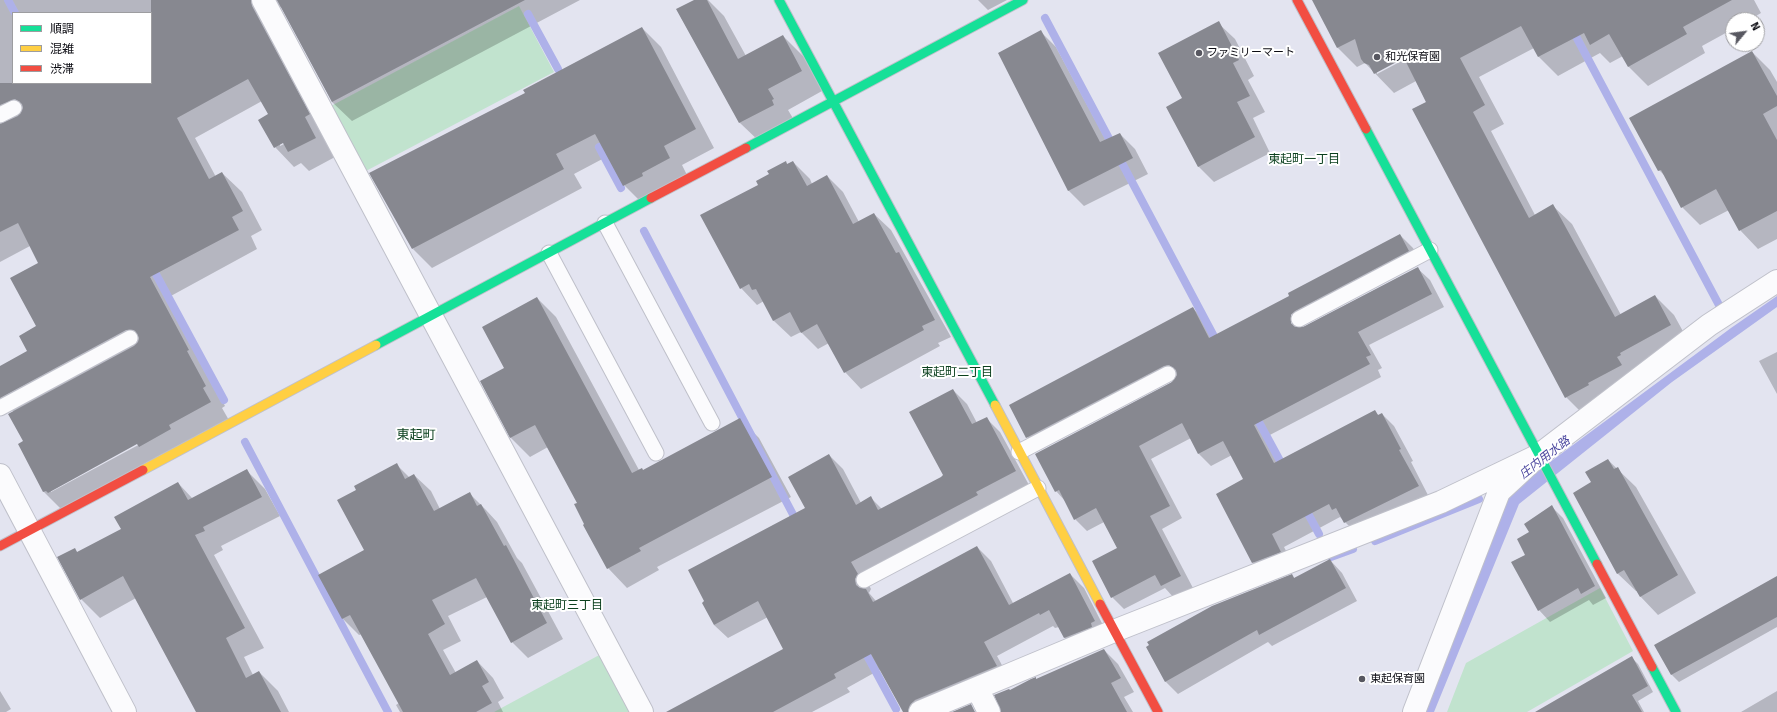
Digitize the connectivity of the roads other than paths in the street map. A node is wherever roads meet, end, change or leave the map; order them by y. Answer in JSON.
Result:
{"nodes":[{"id":1,"x":263,"y":0,"type":"edge"},
{"id":2,"x":779,"y":0,"type":"edge"},
{"id":3,"x":1023,"y":0,"type":"edge"},
{"id":4,"x":1297,"y":0,"type":"edge"},
{"id":5,"x":833,"y":101,"type":"junction"},
{"id":6,"x":14,"y":108,"type":"dead end"},
{"id":7,"x":0,"y":116,"type":"edge"},
{"id":8,"x":605,"y":223,"type":"junction"},
{"id":9,"x":1430,"y":250,"type":"junction"},
{"id":10,"x":549,"y":253,"type":"junction"},
{"id":11,"x":1777,"y":281,"type":"edge"},
{"id":12,"x":431,"y":316,"type":"junction"},
{"id":13,"x":1299,"y":319,"type":"dead end"},
{"id":14,"x":130,"y":338,"type":"dead end"},
{"id":15,"x":1168,"y":374,"type":"dead end"},
{"id":16,"x":0,"y":408,"type":"edge"},
{"id":17,"x":712,"y":423,"type":"dead end"},
{"id":18,"x":1019,"y":452,"type":"junction"},
{"id":19,"x":656,"y":453,"type":"dead end"},
{"id":20,"x":1541,"y":459,"type":"junction"},
{"id":21,"x":0,"y":475,"type":"edge"},
{"id":22,"x":1038,"y":488,"type":"junction"},
{"id":23,"x":29,"y":530,"type":"junction"},
{"id":24,"x":0,"y":546,"type":"edge"},
{"id":25,"x":864,"y":580,"type":"dead end"},
{"id":26,"x":1114,"y":631,"type":"junction"},
{"id":27,"x":977,"y":688,"type":"junction"},
{"id":28,"x":125,"y":712,"type":"edge"},
{"id":29,"x":642,"y":712,"type":"edge"},
{"id":30,"x":920,"y":712,"type":"edge"},
{"id":31,"x":989,"y":712,"type":"edge"},
{"id":32,"x":1158,"y":712,"type":"edge"},
{"id":33,"x":1414,"y":712,"type":"edge"},
{"id":34,"x":1676,"y":712,"type":"edge"}],
"edges":[{"from":1,"to":12,"type":"street"},
{"from":2,"to":5,"type":"street"},
{"from":3,"to":5,"type":"street"},
{"from":4,"to":9,"type":"street"},
{"from":5,"to":8,"type":"street"},
{"from":5,"to":18,"type":"street"},
{"from":6,"to":7,"type":"lane"},
{"from":8,"to":10,"type":"street"},
{"from":8,"to":17,"type":"lane"},
{"from":9,"to":13,"type":"lane"},
{"from":9,"to":20,"type":"street"},
{"from":10,"to":12,"type":"street"},
{"from":10,"to":19,"type":"lane"},
{"from":11,"to":20,"type":"street"},
{"from":12,"to":23,"type":"street"},
{"from":12,"to":29,"type":"street"},
{"from":14,"to":16,"type":"lane"},
{"from":15,"to":18,"type":"lane"},
{"from":18,"to":22,"type":"street"},
{"from":20,"to":26,"type":"street"},
{"from":20,"to":33,"type":"street"},
{"from":20,"to":34,"type":"street"},
{"from":21,"to":23,"type":"street"},
{"from":22,"to":25,"type":"lane"},
{"from":22,"to":26,"type":"street"},
{"from":23,"to":24,"type":"street"},
{"from":23,"to":28,"type":"street"},
{"from":26,"to":27,"type":"street"},
{"from":26,"to":32,"type":"street"},
{"from":27,"to":30,"type":"street"},
{"from":27,"to":31,"type":"street"}]}
